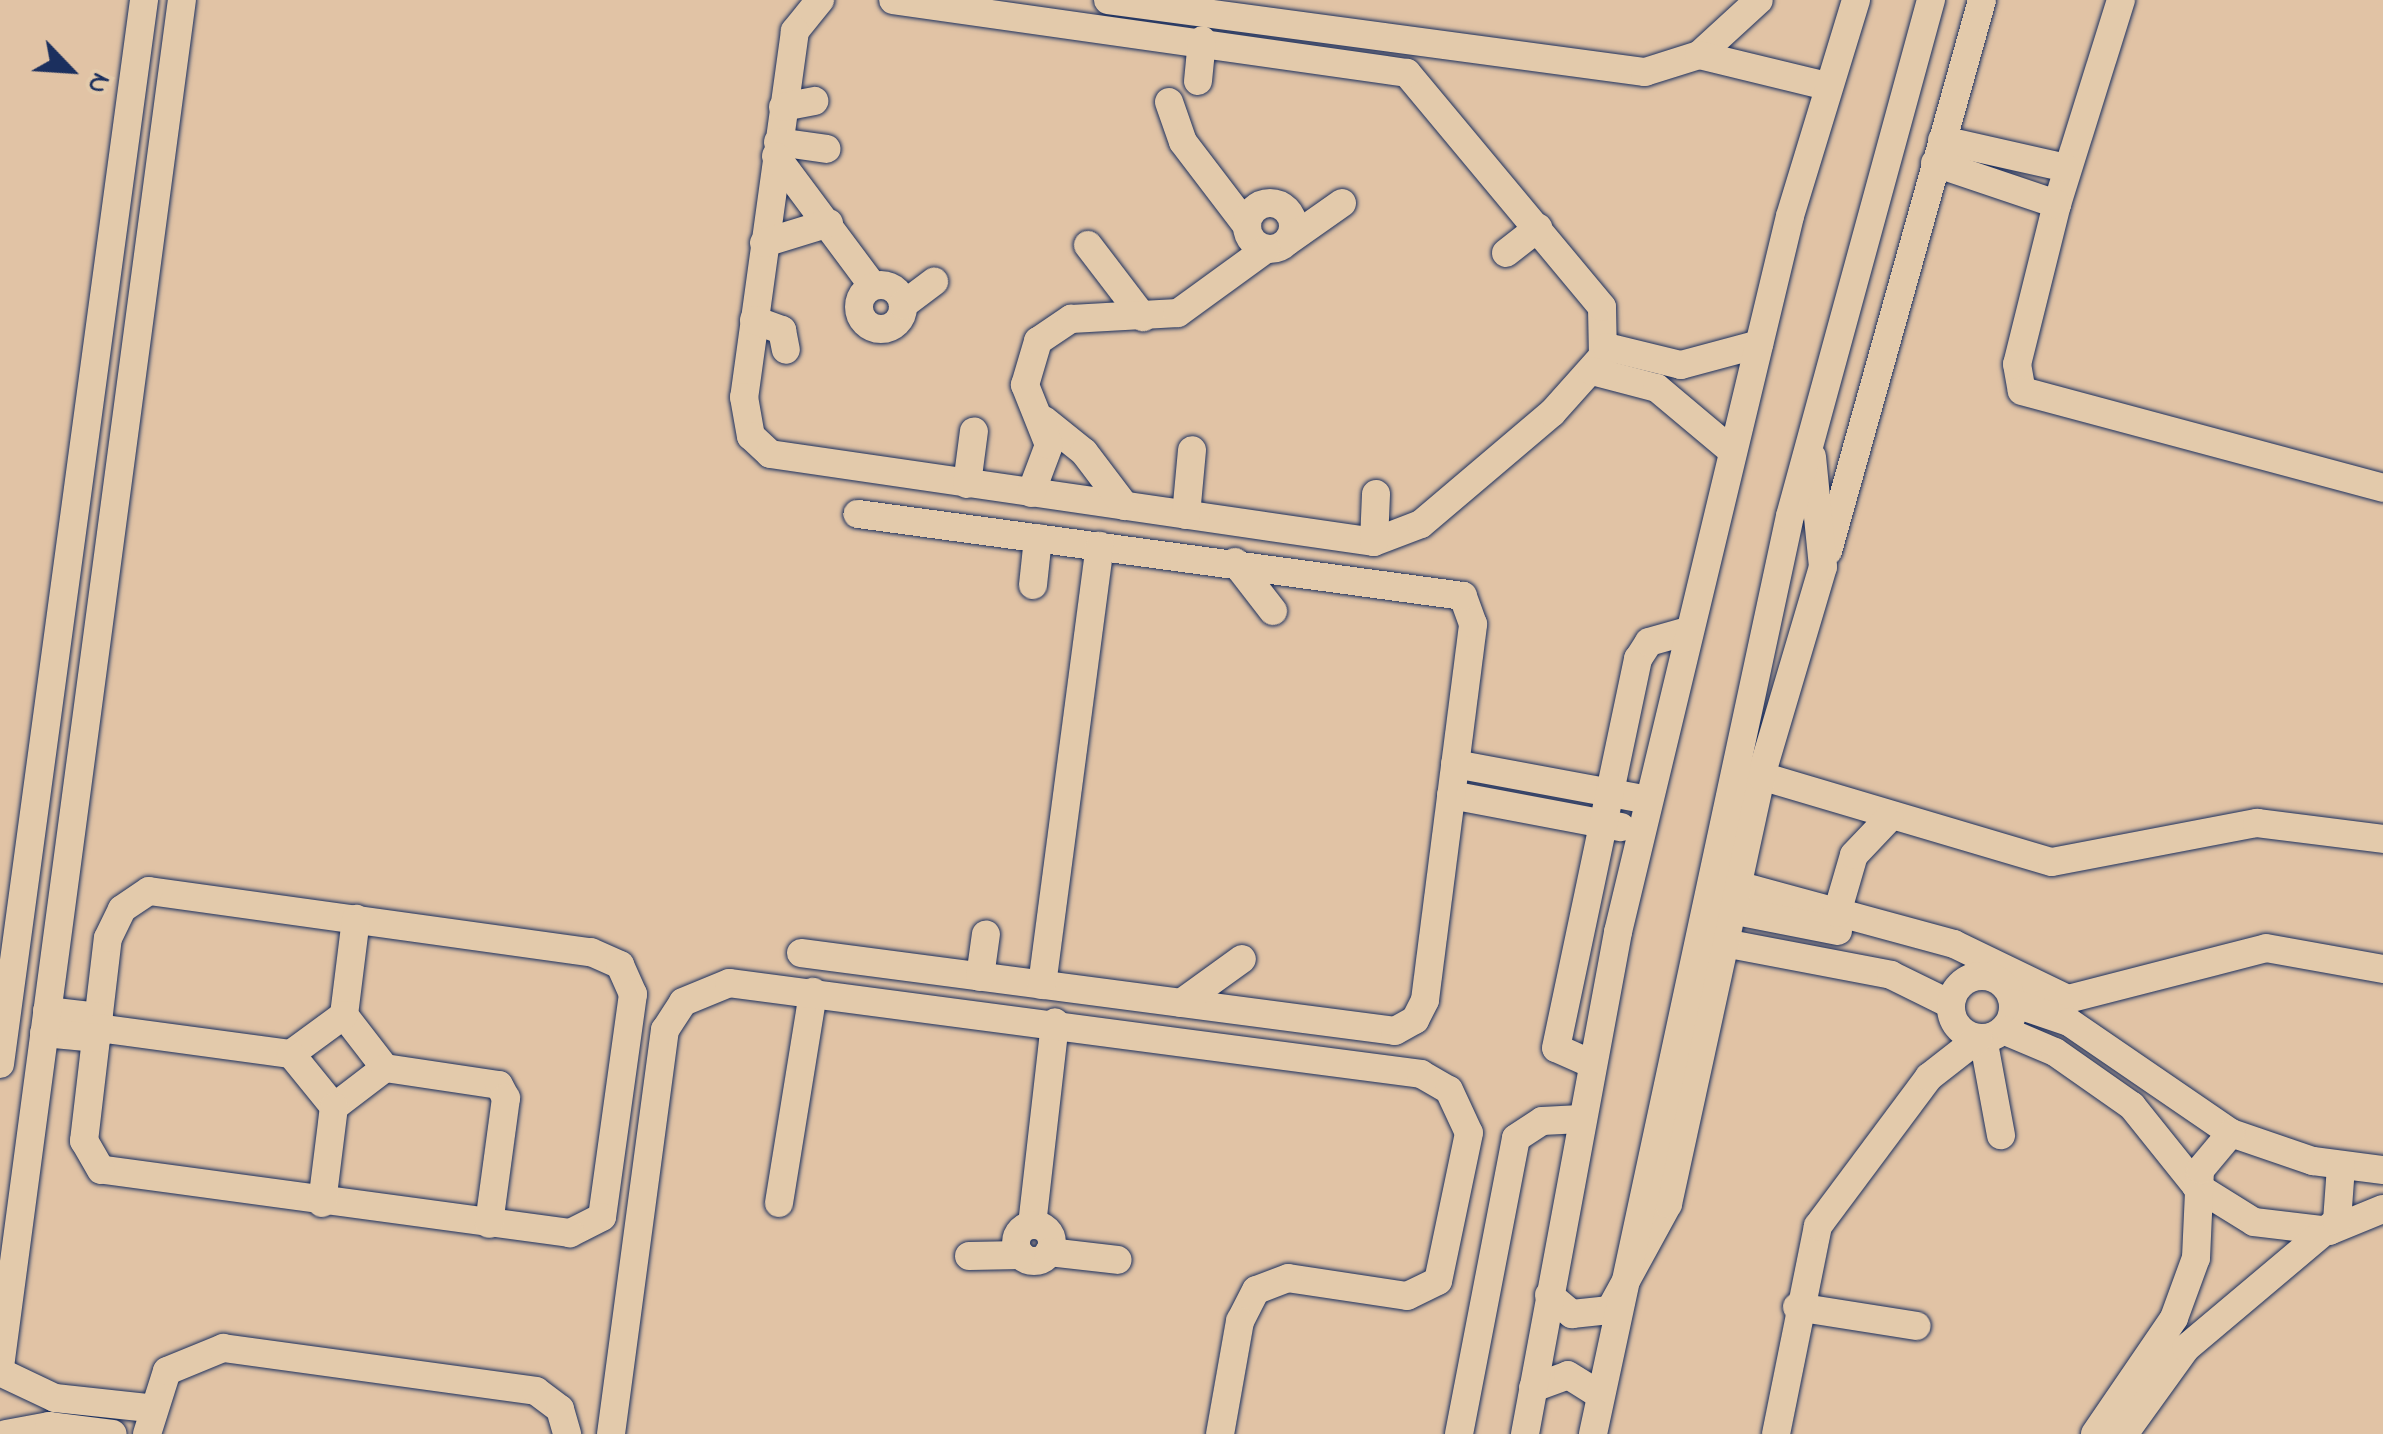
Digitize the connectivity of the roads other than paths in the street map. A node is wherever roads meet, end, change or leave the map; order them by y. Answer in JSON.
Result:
{"nodes":[{"id":1,"x":144,"y":0,"type":"edge"},
{"id":2,"x":182,"y":0,"type":"edge"},
{"id":3,"x":820,"y":0,"type":"edge"},
{"id":4,"x":892,"y":0,"type":"edge"},
{"id":5,"x":1108,"y":0,"type":"edge"},
{"id":6,"x":1759,"y":0,"type":"edge"},
{"id":7,"x":1856,"y":0,"type":"edge"},
{"id":8,"x":1932,"y":0,"type":"edge"},
{"id":9,"x":1982,"y":0,"type":"edge"},
{"id":10,"x":2120,"y":0,"type":"edge"},
{"id":11,"x":1202,"y":40,"type":"junction"},
{"id":12,"x":1699,"y":55,"type":"junction"},
{"id":13,"x":1198,"y":82,"type":"dead end"},
{"id":14,"x":1827,"y":86,"type":"junction"},
{"id":15,"x":814,"y":102,"type":"dead end"},
{"id":16,"x":1168,"y":102,"type":"dead end"},
{"id":17,"x":784,"y":107,"type":"junction"},
{"id":18,"x":777,"y":149,"type":"junction"},
{"id":19,"x":827,"y":149,"type":"dead end"},
{"id":20,"x":1938,"y":151,"type":"junction"},
{"id":21,"x":2066,"y":168,"type":"junction"},
{"id":22,"x":1342,"y":204,"type":"dead end"},
{"id":23,"x":2057,"y":204,"type":"junction"},
{"id":24,"x":829,"y":223,"type":"junction"},
{"id":25,"x":1247,"y":226,"type":"junction"},
{"id":26,"x":1538,"y":228,"type":"junction"},
{"id":27,"x":764,"y":243,"type":"junction"},
{"id":28,"x":1088,"y":245,"type":"dead end"},
{"id":29,"x":1277,"y":245,"type":"junction"},
{"id":30,"x":1506,"y":254,"type":"dead end"},
{"id":31,"x":934,"y":282,"type":"dead end"},
{"id":32,"x":874,"y":286,"type":"junction"},
{"id":33,"x":903,"y":305,"type":"junction"},
{"id":34,"x":1143,"y":316,"type":"junction"},
{"id":35,"x":754,"y":320,"type":"junction"},
{"id":36,"x":1759,"y":344,"type":"junction"},
{"id":37,"x":1607,"y":347,"type":"junction"},
{"id":38,"x":786,"y":350,"type":"dead end"},
{"id":39,"x":1592,"y":372,"type":"junction"},
{"id":40,"x":1044,"y":420,"type":"junction"},
{"id":41,"x":974,"y":431,"type":"dead end"},
{"id":42,"x":1810,"y":434,"type":"junction"},
{"id":43,"x":1192,"y":450,"type":"dead end"},
{"id":44,"x":1731,"y":450,"type":"junction"},
{"id":45,"x":967,"y":484,"type":"junction"},
{"id":46,"x":2383,"y":488,"type":"edge"},
{"id":47,"x":1031,"y":493,"type":"junction"},
{"id":48,"x":1376,"y":494,"type":"dead end"},
{"id":49,"x":1125,"y":506,"type":"junction"},
{"id":50,"x":858,"y":514,"type":"dead end"},
{"id":51,"x":1186,"y":515,"type":"junction"},
{"id":52,"x":1038,"y":538,"type":"junction"},
{"id":53,"x":1374,"y":542,"type":"junction"},
{"id":54,"x":1100,"y":546,"type":"junction"},
{"id":55,"x":1235,"y":562,"type":"junction"},
{"id":56,"x":1823,"y":567,"type":"junction"},
{"id":57,"x":1033,"y":585,"type":"dead end"},
{"id":58,"x":1273,"y":611,"type":"dead end"},
{"id":59,"x":1688,"y":631,"type":"junction"},
{"id":60,"x":1455,"y":764,"type":"junction"},
{"id":61,"x":1761,"y":776,"type":"junction"},
{"id":62,"x":1610,"y":793,"type":"junction"},
{"id":63,"x":1451,"y":795,"type":"junction"},
{"id":64,"x":1649,"y":800,"type":"junction"},
{"id":65,"x":1890,"y":816,"type":"junction"},
{"id":66,"x":1603,"y":824,"type":"junction"},
{"id":67,"x":1642,"y":831,"type":"junction"},
{"id":68,"x":2383,"y":839,"type":"edge"},
{"id":69,"x":1742,"y":903,"type":"junction"},
{"id":70,"x":1837,"y":913,"type":"junction"},
{"id":71,"x":356,"y":920,"type":"junction"},
{"id":72,"x":986,"y":934,"type":"dead end"},
{"id":73,"x":1738,"y":945,"type":"junction"},
{"id":74,"x":801,"y":953,"type":"dead end"},
{"id":75,"x":1242,"y":959,"type":"dead end"},
{"id":76,"x":2382,"y":964,"type":"edge"},
{"id":77,"x":1976,"y":976,"type":"junction"},
{"id":78,"x":980,"y":977,"type":"junction"},
{"id":79,"x":1042,"y":984,"type":"junction"},
{"id":80,"x":813,"y":992,"type":"junction"},
{"id":81,"x":1181,"y":1003,"type":"junction"},
{"id":82,"x":1951,"y":1010,"type":"junction"},
{"id":83,"x":344,"y":1015,"type":"junction"},
{"id":84,"x":46,"y":1022,"type":"junction"},
{"id":85,"x":1055,"y":1022,"type":"junction"},
{"id":86,"x":98,"y":1028,"type":"junction"},
{"id":87,"x":1995,"y":1029,"type":"junction"},
{"id":88,"x":291,"y":1054,"type":"junction"},
{"id":89,"x":0,"y":1064,"type":"edge"},
{"id":90,"x":1592,"y":1064,"type":"junction"},
{"id":91,"x":385,"y":1068,"type":"junction"},
{"id":92,"x":1929,"y":1077,"type":"junction"},
{"id":93,"x":334,"y":1107,"type":"junction"},
{"id":94,"x":1581,"y":1119,"type":"junction"},
{"id":95,"x":2007,"y":1133,"type":"dead end"},
{"id":96,"x":2231,"y":1133,"type":"junction"},
{"id":97,"x":2341,"y":1166,"type":"junction"},
{"id":98,"x":2383,"y":1170,"type":"edge"},
{"id":99,"x":2196,"y":1186,"type":"junction"},
{"id":100,"x":780,"y":1202,"type":"dead end"},
{"id":101,"x":322,"y":1203,"type":"junction"},
{"id":102,"x":2383,"y":1209,"type":"edge"},
{"id":103,"x":489,"y":1224,"type":"junction"},
{"id":104,"x":2329,"y":1231,"type":"junction"},
{"id":105,"x":1035,"y":1254,"type":"junction"},
{"id":106,"x":969,"y":1256,"type":"dead end"},
{"id":107,"x":1118,"y":1260,"type":"dead end"},
{"id":108,"x":2188,"y":1286,"type":"junction"},
{"id":109,"x":1549,"y":1294,"type":"junction"},
{"id":110,"x":1617,"y":1303,"type":"junction"},
{"id":111,"x":1797,"y":1307,"type":"junction"},
{"id":112,"x":2225,"y":1311,"type":"junction"},
{"id":113,"x":1917,"y":1326,"type":"dead end"},
{"id":114,"x":0,"y":1369,"type":"edge"},
{"id":115,"x":1533,"y":1388,"type":"junction"},
{"id":116,"x":1600,"y":1394,"type":"junction"},
{"id":117,"x":148,"y":1421,"type":"edge"},
{"id":118,"x":6,"y":1434,"type":"edge"},
{"id":119,"x":113,"y":1434,"type":"edge"},
{"id":120,"x":567,"y":1434,"type":"edge"},
{"id":121,"x":612,"y":1434,"type":"edge"},
{"id":122,"x":1220,"y":1434,"type":"edge"},
{"id":123,"x":1458,"y":1434,"type":"edge"},
{"id":124,"x":1524,"y":1434,"type":"edge"},
{"id":125,"x":1593,"y":1434,"type":"edge"},
{"id":126,"x":1776,"y":1434,"type":"edge"},
{"id":127,"x":2095,"y":1434,"type":"edge"},
{"id":128,"x":2124,"y":1434,"type":"edge"}],
"edges":[{"from":1,"to":89,"type":"street"},
{"from":2,"to":84,"type":"street"},
{"from":3,"to":17,"type":"street"},
{"from":4,"to":11,"type":"street"},
{"from":5,"to":12,"type":"street"},
{"from":6,"to":12,"type":"street"},
{"from":7,"to":14,"type":"street"},
{"from":8,"to":42,"type":"street"},
{"from":9,"to":20,"type":"street"},
{"from":10,"to":21,"type":"street"},
{"from":11,"to":13,"type":"street"},
{"from":11,"to":26,"type":"street"},
{"from":12,"to":14,"type":"street"},
{"from":14,"to":36,"type":"street"},
{"from":15,"to":17,"type":"street"},
{"from":16,"to":25,"type":"street"},
{"from":17,"to":18,"type":"street"},
{"from":18,"to":19,"type":"street"},
{"from":18,"to":24,"type":"street"},
{"from":18,"to":27,"type":"street"},
{"from":20,"to":21,"type":"street"},
{"from":20,"to":23,"type":"street"},
{"from":20,"to":56,"type":"street"},
{"from":21,"to":23,"type":"street"},
{"from":22,"to":29,"type":"street"},
{"from":23,"to":46,"type":"street"},
{"from":24,"to":27,"type":"street"},
{"from":24,"to":32,"type":"street"},
{"from":25,"to":29,"type":"street"},
{"from":25,"to":29,"type":"street"},
{"from":26,"to":30,"type":"street"},
{"from":26,"to":37,"type":"street"},
{"from":27,"to":35,"type":"street"},
{"from":28,"to":34,"type":"street"},
{"from":29,"to":34,"type":"street"},
{"from":31,"to":33,"type":"street"},
{"from":32,"to":33,"type":"street"},
{"from":32,"to":33,"type":"street"},
{"from":34,"to":40,"type":"street"},
{"from":35,"to":38,"type":"street"},
{"from":35,"to":45,"type":"street"},
{"from":36,"to":37,"type":"street"},
{"from":36,"to":44,"type":"street"},
{"from":37,"to":39,"type":"street"},
{"from":39,"to":44,"type":"street"},
{"from":39,"to":53,"type":"street"},
{"from":40,"to":47,"type":"street"},
{"from":40,"to":49,"type":"street"},
{"from":41,"to":45,"type":"street"},
{"from":42,"to":56,"type":"street"},
{"from":42,"to":110,"type":"street"},
{"from":43,"to":51,"type":"street"},
{"from":44,"to":59,"type":"street"},
{"from":45,"to":47,"type":"street"},
{"from":47,"to":49,"type":"street"},
{"from":48,"to":53,"type":"street"},
{"from":49,"to":51,"type":"street"},
{"from":50,"to":52,"type":"street"},
{"from":51,"to":53,"type":"street"},
{"from":52,"to":54,"type":"street"},
{"from":52,"to":57,"type":"street"},
{"from":54,"to":55,"type":"street"},
{"from":54,"to":79,"type":"street"},
{"from":55,"to":58,"type":"street"},
{"from":55,"to":60,"type":"street"},
{"from":56,"to":61,"type":"street"},
{"from":59,"to":62,"type":"street"},
{"from":59,"to":64,"type":"street"},
{"from":60,"to":62,"type":"street"},
{"from":60,"to":63,"type":"street"},
{"from":61,"to":65,"type":"street"},
{"from":61,"to":69,"type":"street"},
{"from":62,"to":64,"type":"street"},
{"from":62,"to":66,"type":"street"},
{"from":63,"to":66,"type":"street"},
{"from":63,"to":81,"type":"street"},
{"from":64,"to":67,"type":"street"},
{"from":65,"to":68,"type":"street"},
{"from":65,"to":70,"type":"street"},
{"from":66,"to":67,"type":"street"},
{"from":66,"to":90,"type":"street"},
{"from":67,"to":90,"type":"street"},
{"from":69,"to":70,"type":"street"},
{"from":69,"to":73,"type":"street"},
{"from":69,"to":77,"type":"street"},
{"from":70,"to":76,"type":"street"},
{"from":71,"to":83,"type":"street"},
{"from":71,"to":86,"type":"street"},
{"from":71,"to":103,"type":"street"},
{"from":72,"to":78,"type":"street"},
{"from":73,"to":82,"type":"street"},
{"from":73,"to":110,"type":"street"},
{"from":74,"to":78,"type":"street"},
{"from":75,"to":81,"type":"street"},
{"from":77,"to":82,"type":"street"},
{"from":77,"to":87,"type":"street"},
{"from":78,"to":79,"type":"street"},
{"from":79,"to":81,"type":"street"},
{"from":80,"to":85,"type":"street"},
{"from":80,"to":100,"type":"street"},
{"from":80,"to":121,"type":"street"},
{"from":82,"to":87,"type":"street"},
{"from":82,"to":92,"type":"street"},
{"from":83,"to":88,"type":"street"},
{"from":83,"to":91,"type":"street"},
{"from":84,"to":86,"type":"street"},
{"from":84,"to":114,"type":"street"},
{"from":85,"to":105,"type":"street"},
{"from":85,"to":122,"type":"street"},
{"from":86,"to":88,"type":"street"},
{"from":86,"to":101,"type":"street"},
{"from":87,"to":92,"type":"street"},
{"from":87,"to":95,"type":"street"},
{"from":87,"to":96,"type":"street"},
{"from":87,"to":99,"type":"street"},
{"from":88,"to":93,"type":"street"},
{"from":90,"to":94,"type":"street"},
{"from":91,"to":93,"type":"street"},
{"from":91,"to":103,"type":"street"},
{"from":92,"to":111,"type":"street"},
{"from":93,"to":101,"type":"street"},
{"from":94,"to":109,"type":"street"},
{"from":94,"to":123,"type":"street"},
{"from":96,"to":97,"type":"street"},
{"from":96,"to":99,"type":"street"},
{"from":97,"to":98,"type":"street"},
{"from":97,"to":104,"type":"street"},
{"from":99,"to":104,"type":"street"},
{"from":99,"to":108,"type":"street"},
{"from":101,"to":103,"type":"street"},
{"from":102,"to":104,"type":"street"},
{"from":104,"to":112,"type":"street"},
{"from":105,"to":106,"type":"street"},
{"from":105,"to":107,"type":"street"},
{"from":108,"to":112,"type":"street"},
{"from":108,"to":127,"type":"street"},
{"from":109,"to":110,"type":"street"},
{"from":109,"to":115,"type":"street"},
{"from":110,"to":116,"type":"street"},
{"from":111,"to":113,"type":"street"},
{"from":111,"to":126,"type":"street"},
{"from":112,"to":128,"type":"street"},
{"from":114,"to":117,"type":"street"},
{"from":115,"to":116,"type":"street"},
{"from":115,"to":124,"type":"street"},
{"from":116,"to":125,"type":"street"},
{"from":117,"to":120,"type":"street"},
{"from":118,"to":119,"type":"street"}]}
